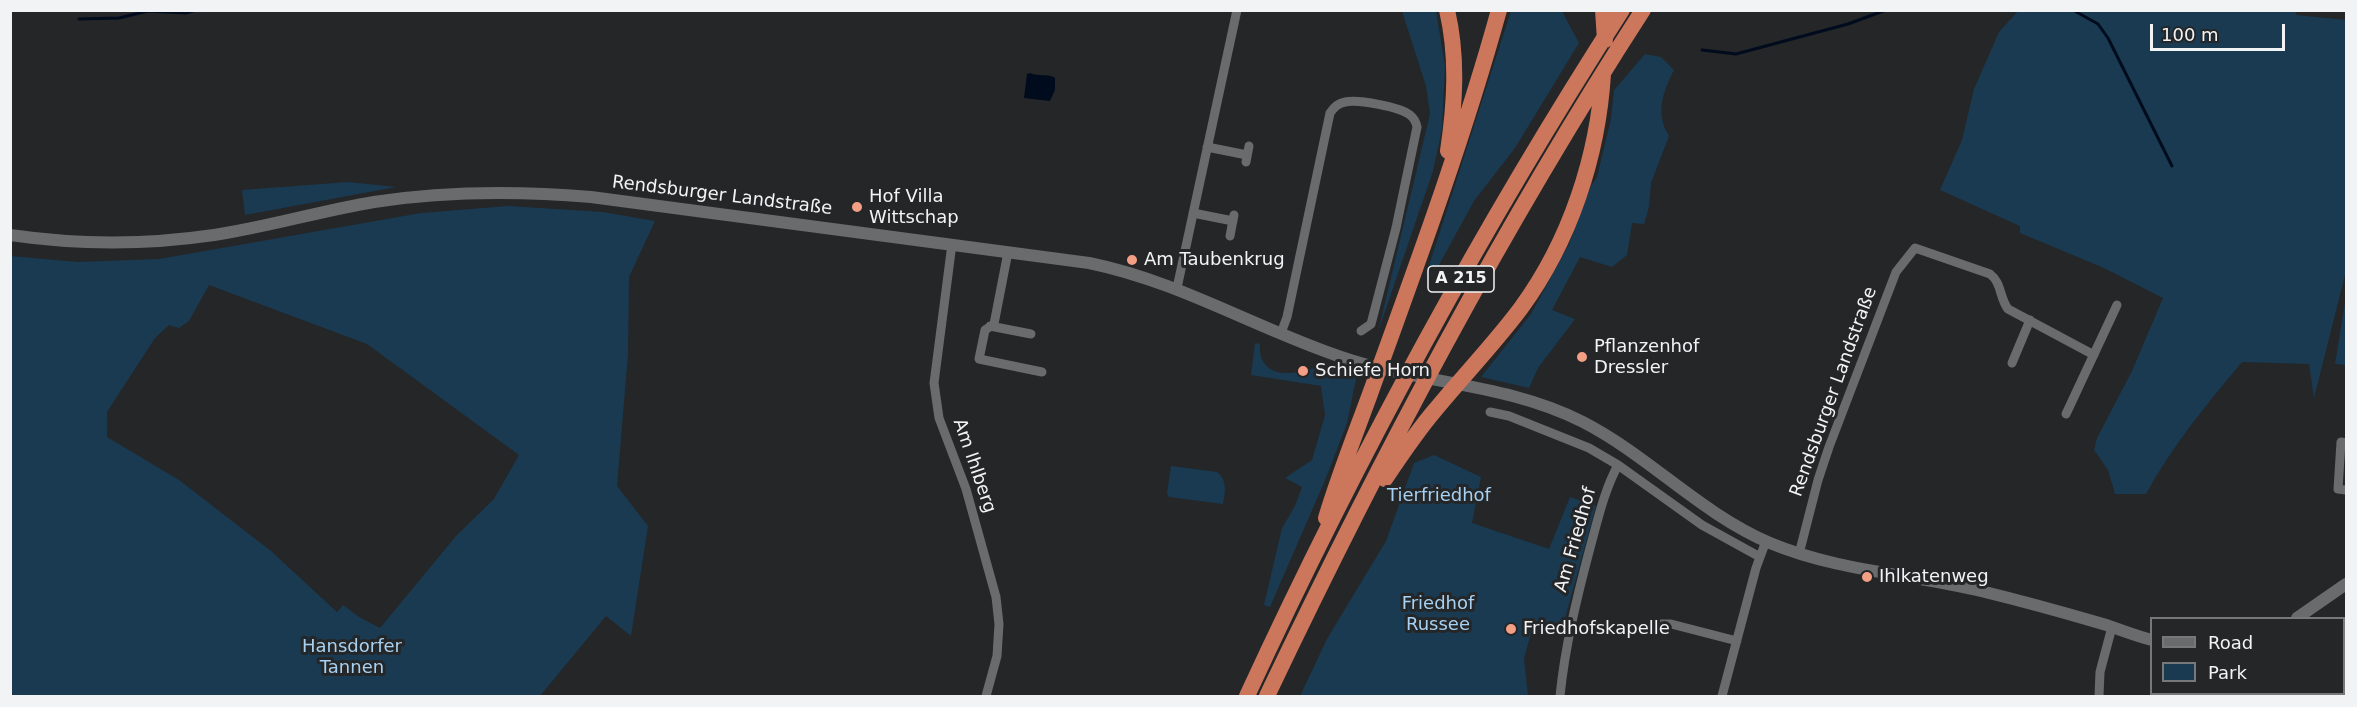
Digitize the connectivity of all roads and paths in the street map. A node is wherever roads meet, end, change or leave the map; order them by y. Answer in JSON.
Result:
{"nodes":[{"id":1,"x":1237,"y":10,"type":"edge"},
{"id":2,"x":1447,"y":10,"type":"edge"},
{"id":3,"x":1499,"y":10,"type":"edge"},
{"id":4,"x":1603,"y":10,"type":"edge"},
{"id":5,"x":1622,"y":10,"type":"edge"},
{"id":6,"x":1643,"y":10,"type":"edge"},
{"id":7,"x":1207,"y":147,"type":"junction"},
{"id":8,"x":1247,"y":155,"type":"dead end"},
{"id":9,"x":1443,"y":188,"type":"junction"},
{"id":10,"x":1193,"y":213,"type":"junction"},
{"id":11,"x":10,"y":235,"type":"edge"},
{"id":12,"x":1230,"y":236,"type":"dead end"},
{"id":13,"x":956,"y":244,"type":"junction"},
{"id":14,"x":1008,"y":252,"type":"junction"},
{"id":15,"x":1177,"y":288,"type":"junction"},
{"id":16,"x":2118,"y":305,"type":"dead end"},
{"id":17,"x":2030,"y":320,"type":"junction"},
{"id":18,"x":990,"y":326,"type":"junction"},
{"id":19,"x":1361,"y":331,"type":"dead end"},
{"id":20,"x":1281,"y":333,"type":"junction"},
{"id":21,"x":1030,"y":334,"type":"dead end"},
{"id":22,"x":2094,"y":355,"type":"junction"},
{"id":23,"x":2012,"y":363,"type":"dead end"},
{"id":24,"x":1042,"y":372,"type":"dead end"},
{"id":25,"x":1490,"y":412,"type":"dead end"},
{"id":26,"x":2066,"y":414,"type":"dead end"},
{"id":27,"x":2330,"y":441,"type":"dead end"},
{"id":28,"x":2344,"y":442,"type":"edge"},
{"id":29,"x":1618,"y":465,"type":"junction"},
{"id":30,"x":2346,"y":490,"type":"edge"},
{"id":31,"x":1766,"y":541,"type":"junction"},
{"id":32,"x":1799,"y":554,"type":"junction"},
{"id":33,"x":1315,"y":556,"type":"junction"},
{"id":34,"x":1760,"y":557,"type":"junction"},
{"id":35,"x":1331,"y":563,"type":"junction"},
{"id":36,"x":2346,"y":584,"type":"edge"},
{"id":37,"x":2298,"y":617,"type":"edge"},
{"id":38,"x":1660,"y":624,"type":"dead end"},
{"id":39,"x":2112,"y":627,"type":"junction"},
{"id":40,"x":2150,"y":640,"type":"edge"},
{"id":41,"x":1737,"y":641,"type":"junction"},
{"id":42,"x":986,"y":696,"type":"edge"},
{"id":43,"x":1247,"y":696,"type":"edge"},
{"id":44,"x":1267,"y":696,"type":"edge"},
{"id":45,"x":1560,"y":696,"type":"edge"},
{"id":46,"x":1722,"y":696,"type":"edge"},
{"id":47,"x":2099,"y":696,"type":"edge"}],
"edges":[{"from":1,"to":7,"type":"street"},
{"from":2,"to":9,"type":"highway"},
{"from":3,"to":9,"type":"highway"},
{"from":4,"to":35,"type":"highway"},
{"from":5,"to":33,"type":"highway","number":"A 215"},
{"from":6,"to":35,"type":"highway","number":"A 215"},
{"from":7,"to":8,"type":"street"},
{"from":7,"to":10,"type":"street"},
{"from":9,"to":33,"type":"highway"},
{"from":10,"to":12,"type":"street"},
{"from":10,"to":15,"type":"street"},
{"from":11,"to":13,"type":"street","name":"Rendsburger Landstraße"},
{"from":13,"to":14,"type":"street","name":"Rendsburger Landstraße"},
{"from":13,"to":42,"type":"street","name":"Am Ihlberg"},
{"from":14,"to":15,"type":"street","name":"Rendsburger Landstraße"},
{"from":14,"to":18,"type":"street"},
{"from":15,"to":20,"type":"street","name":"Rendsburger Landstraße"},
{"from":16,"to":22,"type":"street"},
{"from":17,"to":22,"type":"street"},
{"from":17,"to":23,"type":"street"},
{"from":17,"to":32,"type":"street","name":"Rendsburger Landstraße"},
{"from":18,"to":21,"type":"street"},
{"from":18,"to":24,"type":"street"},
{"from":19,"to":20,"type":"street"},
{"from":20,"to":31,"type":"street","name":"Rendsburger Landstraße"},
{"from":22,"to":26,"type":"street"},
{"from":25,"to":29,"type":"street"},
{"from":27,"to":28,"type":"street"},
{"from":28,"to":30,"type":"street"},
{"from":29,"to":34,"type":"street"},
{"from":29,"to":45,"type":"street","name":"Am Friedhof"},
{"from":31,"to":32,"type":"street","name":"Rendsburger Landstraße"},
{"from":31,"to":34,"type":"street"},
{"from":32,"to":39,"type":"street","name":"Rendsburger Landstraße"},
{"from":33,"to":43,"type":"highway","number":"A 215"},
{"from":34,"to":41,"type":"street"},
{"from":35,"to":44,"type":"highway","number":"A 215"},
{"from":36,"to":37,"type":"street"},
{"from":38,"to":41,"type":"street"},
{"from":39,"to":40,"type":"street","name":"Rendsburger Landstraße"},
{"from":39,"to":47,"type":"street"},
{"from":41,"to":46,"type":"street"}]}
